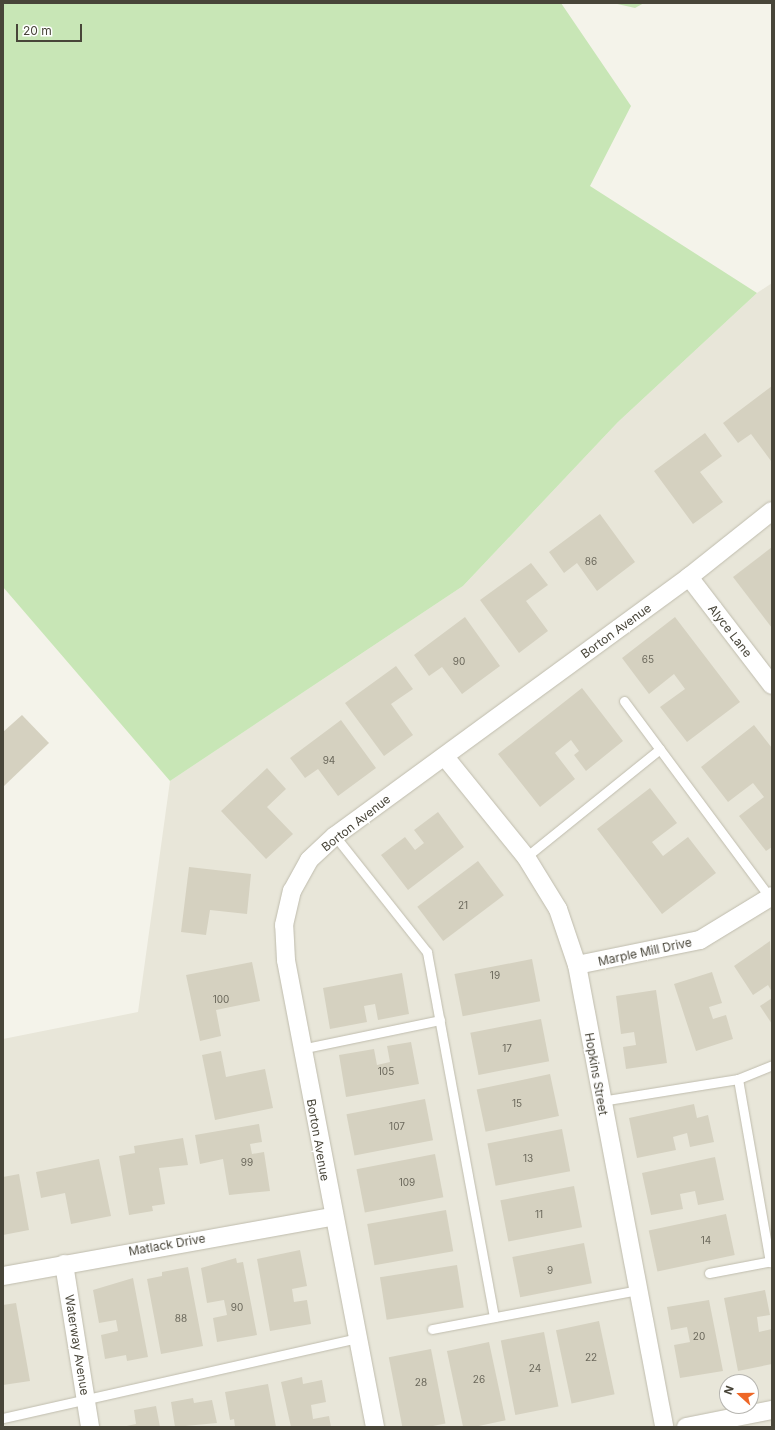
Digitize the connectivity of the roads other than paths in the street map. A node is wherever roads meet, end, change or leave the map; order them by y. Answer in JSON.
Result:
{"nodes":[{"id":1,"x":772,"y":511,"type":"edge"},
{"id":2,"x":689,"y":577,"type":"junction"},
{"id":3,"x":772,"y":685,"type":"edge"},
{"id":4,"x":624,"y":701,"type":"dead end"},
{"id":5,"x":660,"y":749,"type":"junction"},
{"id":6,"x":446,"y":757,"type":"junction"},
{"id":7,"x":335,"y":836,"type":"junction"},
{"id":8,"x":526,"y":857,"type":"junction"},
{"id":9,"x":771,"y":898,"type":"edge"},
{"id":10,"x":577,"y":965,"type":"junction"},
{"id":11,"x":440,"y":1020,"type":"junction"},
{"id":12,"x":302,"y":1049,"type":"junction"},
{"id":13,"x":772,"y":1065,"type":"edge"},
{"id":14,"x":738,"y":1079,"type":"junction"},
{"id":15,"x":601,"y":1101,"type":"junction"},
{"id":16,"x":332,"y":1217,"type":"junction"},
{"id":17,"x":771,"y":1261,"type":"edge"},
{"id":18,"x":64,"y":1264,"type":"junction"},
{"id":19,"x":709,"y":1273,"type":"dead end"},
{"id":20,"x":3,"y":1276,"type":"edge"},
{"id":21,"x":638,"y":1290,"type":"junction"},
{"id":22,"x":494,"y":1317,"type":"junction"},
{"id":23,"x":432,"y":1329,"type":"dead end"},
{"id":24,"x":357,"y":1338,"type":"junction"},
{"id":25,"x":85,"y":1397,"type":"junction"},
{"id":26,"x":772,"y":1410,"type":"edge"},
{"id":27,"x":3,"y":1418,"type":"edge"},
{"id":28,"x":90,"y":1427,"type":"edge"},
{"id":29,"x":375,"y":1427,"type":"edge"},
{"id":30,"x":664,"y":1427,"type":"edge"},
{"id":31,"x":686,"y":1427,"type":"edge"}],
"edges":[{"from":1,"to":2,"type":"street","name":"Borton Avenue"},
{"from":2,"to":3,"type":"street","name":"Alyce Lane"},
{"from":2,"to":6,"type":"street","name":"Borton Avenue"},
{"from":4,"to":5,"type":"lane"},
{"from":5,"to":8,"type":"lane"},
{"from":5,"to":9,"type":"lane"},
{"from":6,"to":7,"type":"street","name":"Borton Avenue"},
{"from":6,"to":8,"type":"street","name":"Hopkins Street"},
{"from":7,"to":11,"type":"lane"},
{"from":7,"to":12,"type":"street","name":"Borton Avenue"},
{"from":8,"to":10,"type":"street","name":"Hopkins Street"},
{"from":9,"to":10,"type":"street","name":"Marple Mill Drive"},
{"from":10,"to":15,"type":"street","name":"Hopkins Street"},
{"from":11,"to":12,"type":"lane"},
{"from":11,"to":22,"type":"lane"},
{"from":12,"to":16,"type":"street","name":"Borton Avenue"},
{"from":13,"to":14,"type":"lane"},
{"from":14,"to":15,"type":"lane"},
{"from":14,"to":17,"type":"lane"},
{"from":15,"to":21,"type":"street","name":"Hopkins Street"},
{"from":16,"to":18,"type":"street","name":"Matlack Drive"},
{"from":16,"to":24,"type":"street","name":"Borton Avenue"},
{"from":17,"to":19,"type":"lane"},
{"from":18,"to":20,"type":"street","name":"Matlack Drive"},
{"from":18,"to":25,"type":"street","name":"Waterway Avenue"},
{"from":21,"to":22,"type":"lane"},
{"from":21,"to":30,"type":"street","name":"Hopkins Street"},
{"from":22,"to":23,"type":"lane"},
{"from":24,"to":25,"type":"lane"},
{"from":24,"to":29,"type":"street","name":"Borton Avenue"},
{"from":25,"to":27,"type":"lane"},
{"from":25,"to":28,"type":"street","name":"Waterway Avenue"},
{"from":26,"to":31,"type":"street"}]}
